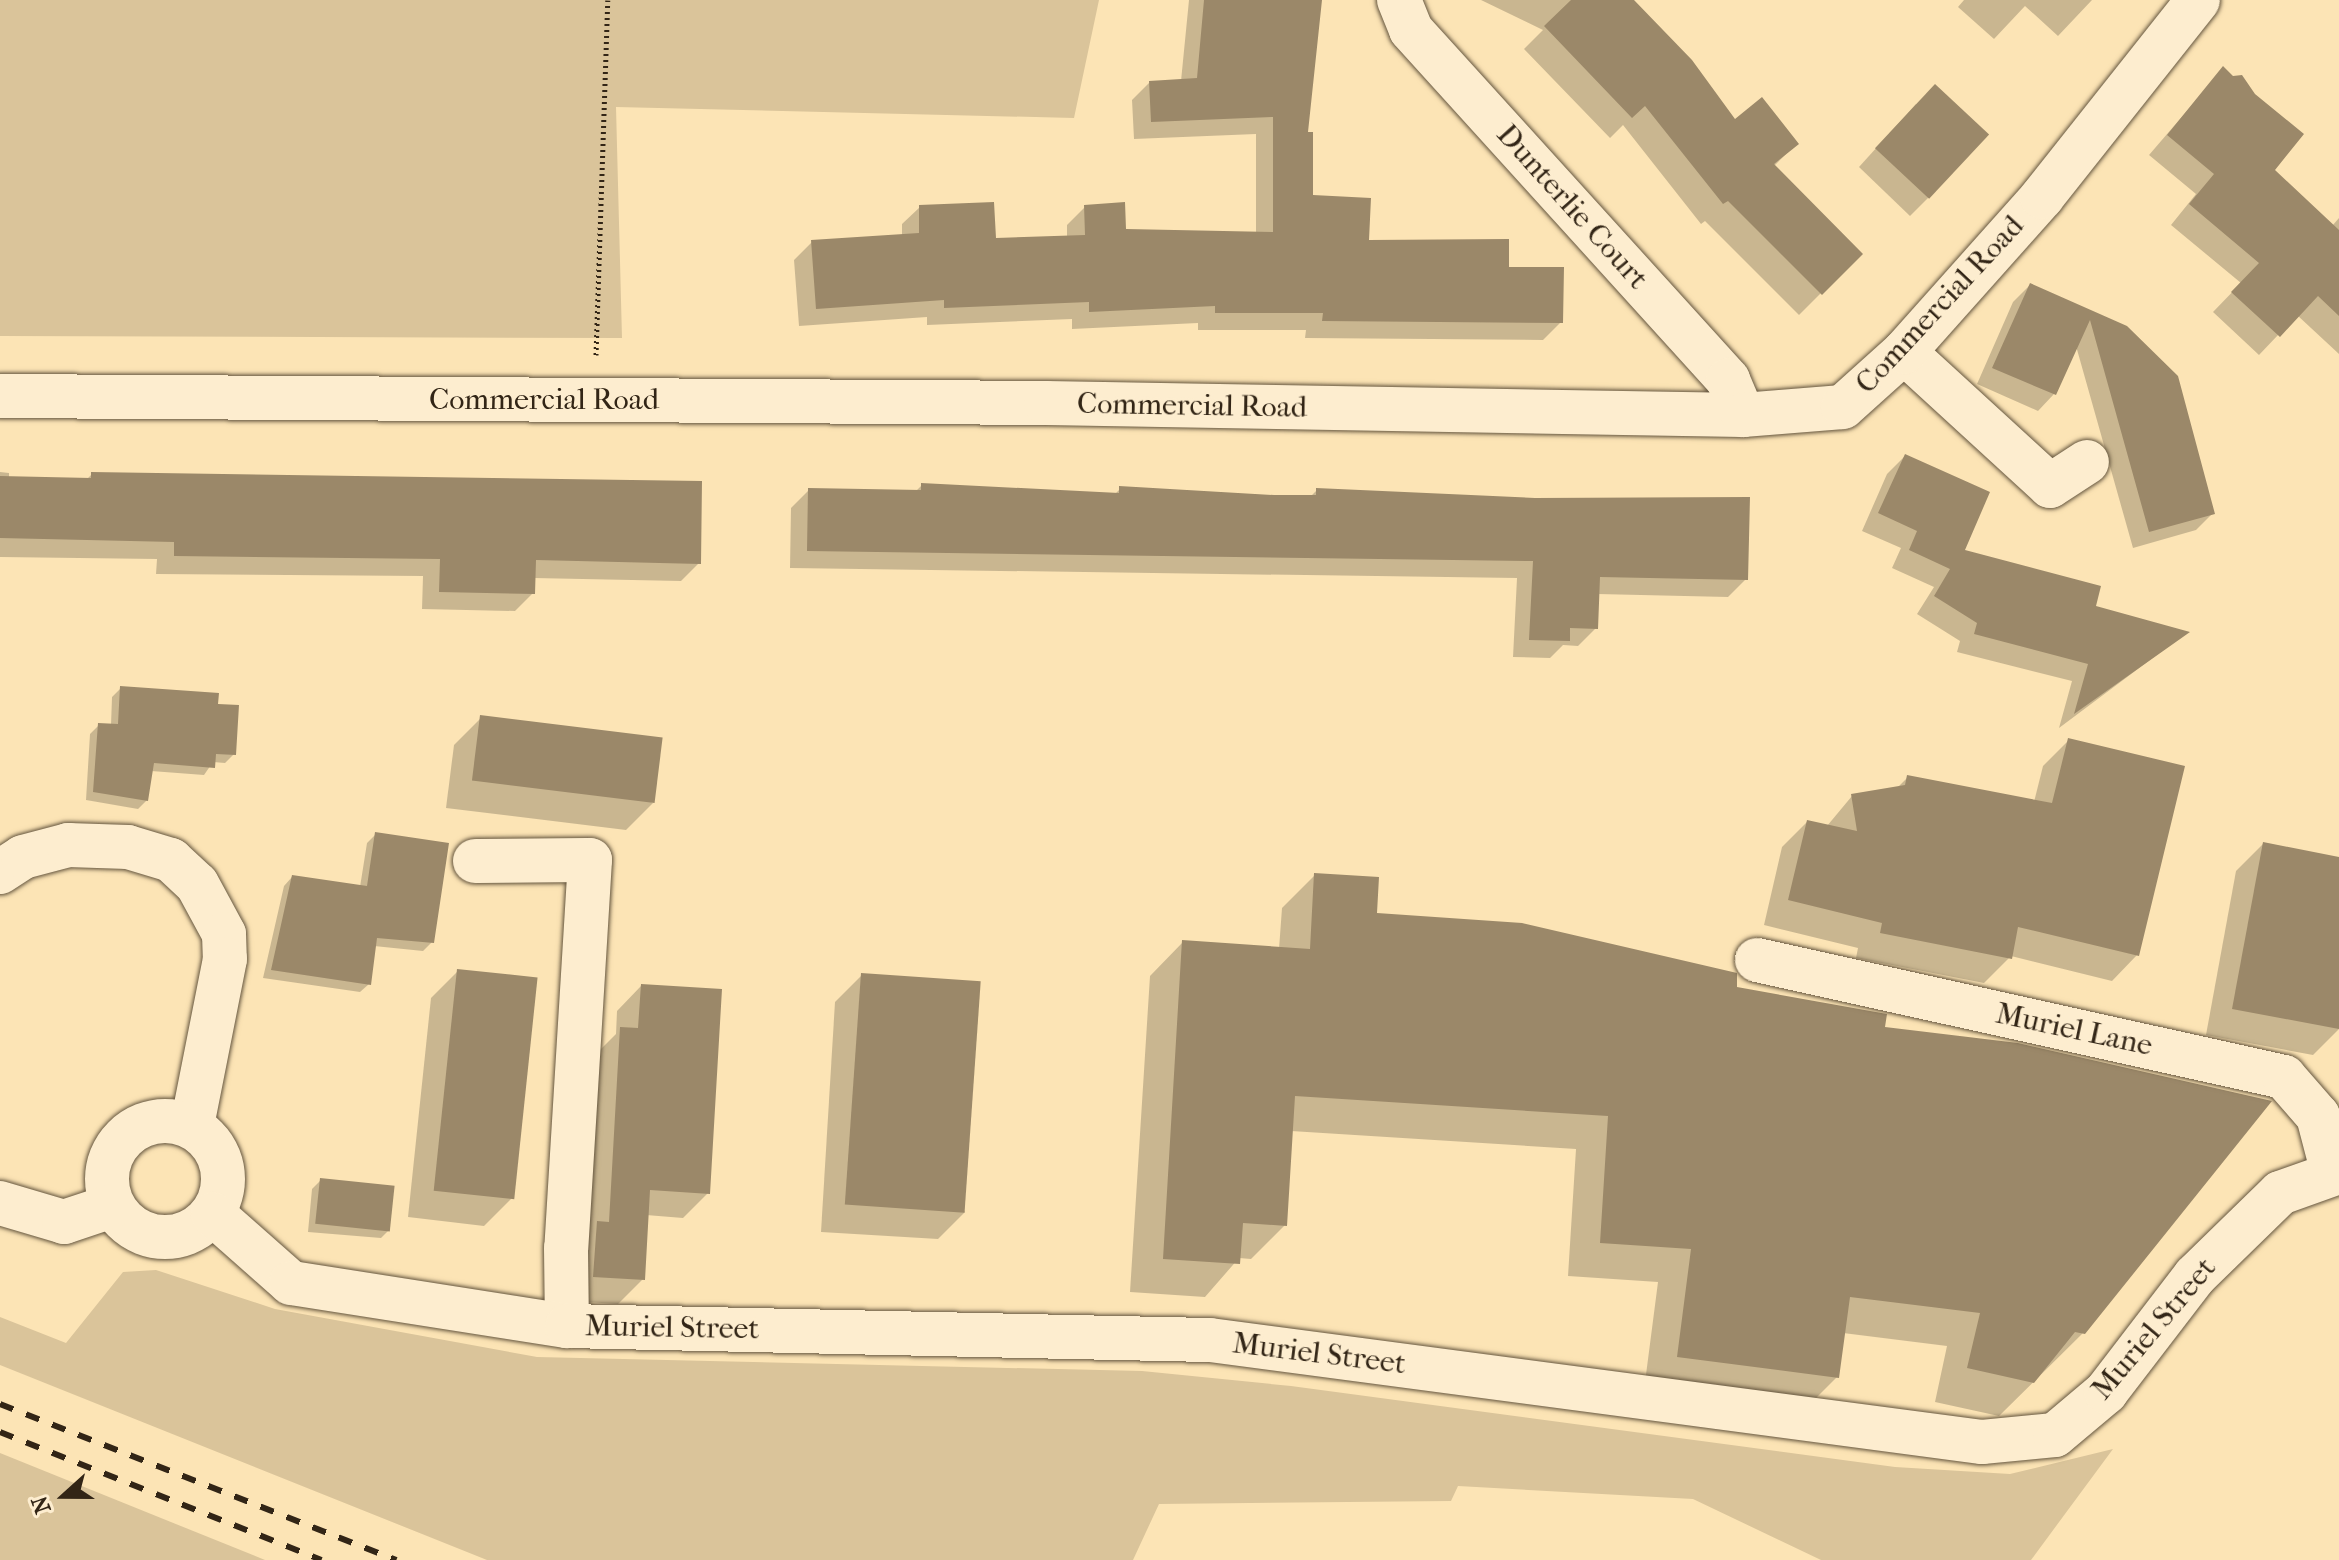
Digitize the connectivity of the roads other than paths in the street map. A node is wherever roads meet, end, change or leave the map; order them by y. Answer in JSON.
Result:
{"nodes":[{"id":1,"x":1399,"y":0,"type":"edge"},
{"id":2,"x":2198,"y":0,"type":"edge"},
{"id":3,"x":1904,"y":352,"type":"junction"},
{"id":4,"x":0,"y":396,"type":"edge"},
{"id":5,"x":1743,"y":415,"type":"junction"},
{"id":6,"x":2087,"y":462,"type":"dead end"},
{"id":7,"x":8,"y":860,"type":"edge"},
{"id":8,"x":475,"y":861,"type":"dead end"},
{"id":9,"x":1757,"y":960,"type":"dead end"},
{"id":10,"x":192,"y":1126,"type":"junction"},
{"id":11,"x":2336,"y":1172,"type":"edge"},
{"id":12,"x":0,"y":1203,"type":"edge"},
{"id":13,"x":112,"y":1206,"type":"junction"},
{"id":14,"x":213,"y":1214,"type":"junction"},
{"id":15,"x":567,"y":1326,"type":"junction"}],
"edges":[{"from":1,"to":5,"type":"street","name":"Dunterlie Court"},
{"from":2,"to":3,"type":"street","name":"Commercial Road"},
{"from":3,"to":5,"type":"street","name":"Commercial Road"},
{"from":3,"to":6,"type":"street"},
{"from":4,"to":5,"type":"street","name":"Commercial Road"},
{"from":7,"to":10,"type":"street"},
{"from":8,"to":15,"type":"street"},
{"from":9,"to":11,"type":"street","name":"Muriel Lane"},
{"from":10,"to":13,"type":"street"},
{"from":10,"to":14,"type":"street"},
{"from":11,"to":15,"type":"street","name":"Muriel Street"},
{"from":12,"to":13,"type":"street"},
{"from":13,"to":14,"type":"street"},
{"from":14,"to":15,"type":"street","name":"Muriel Street"}]}
